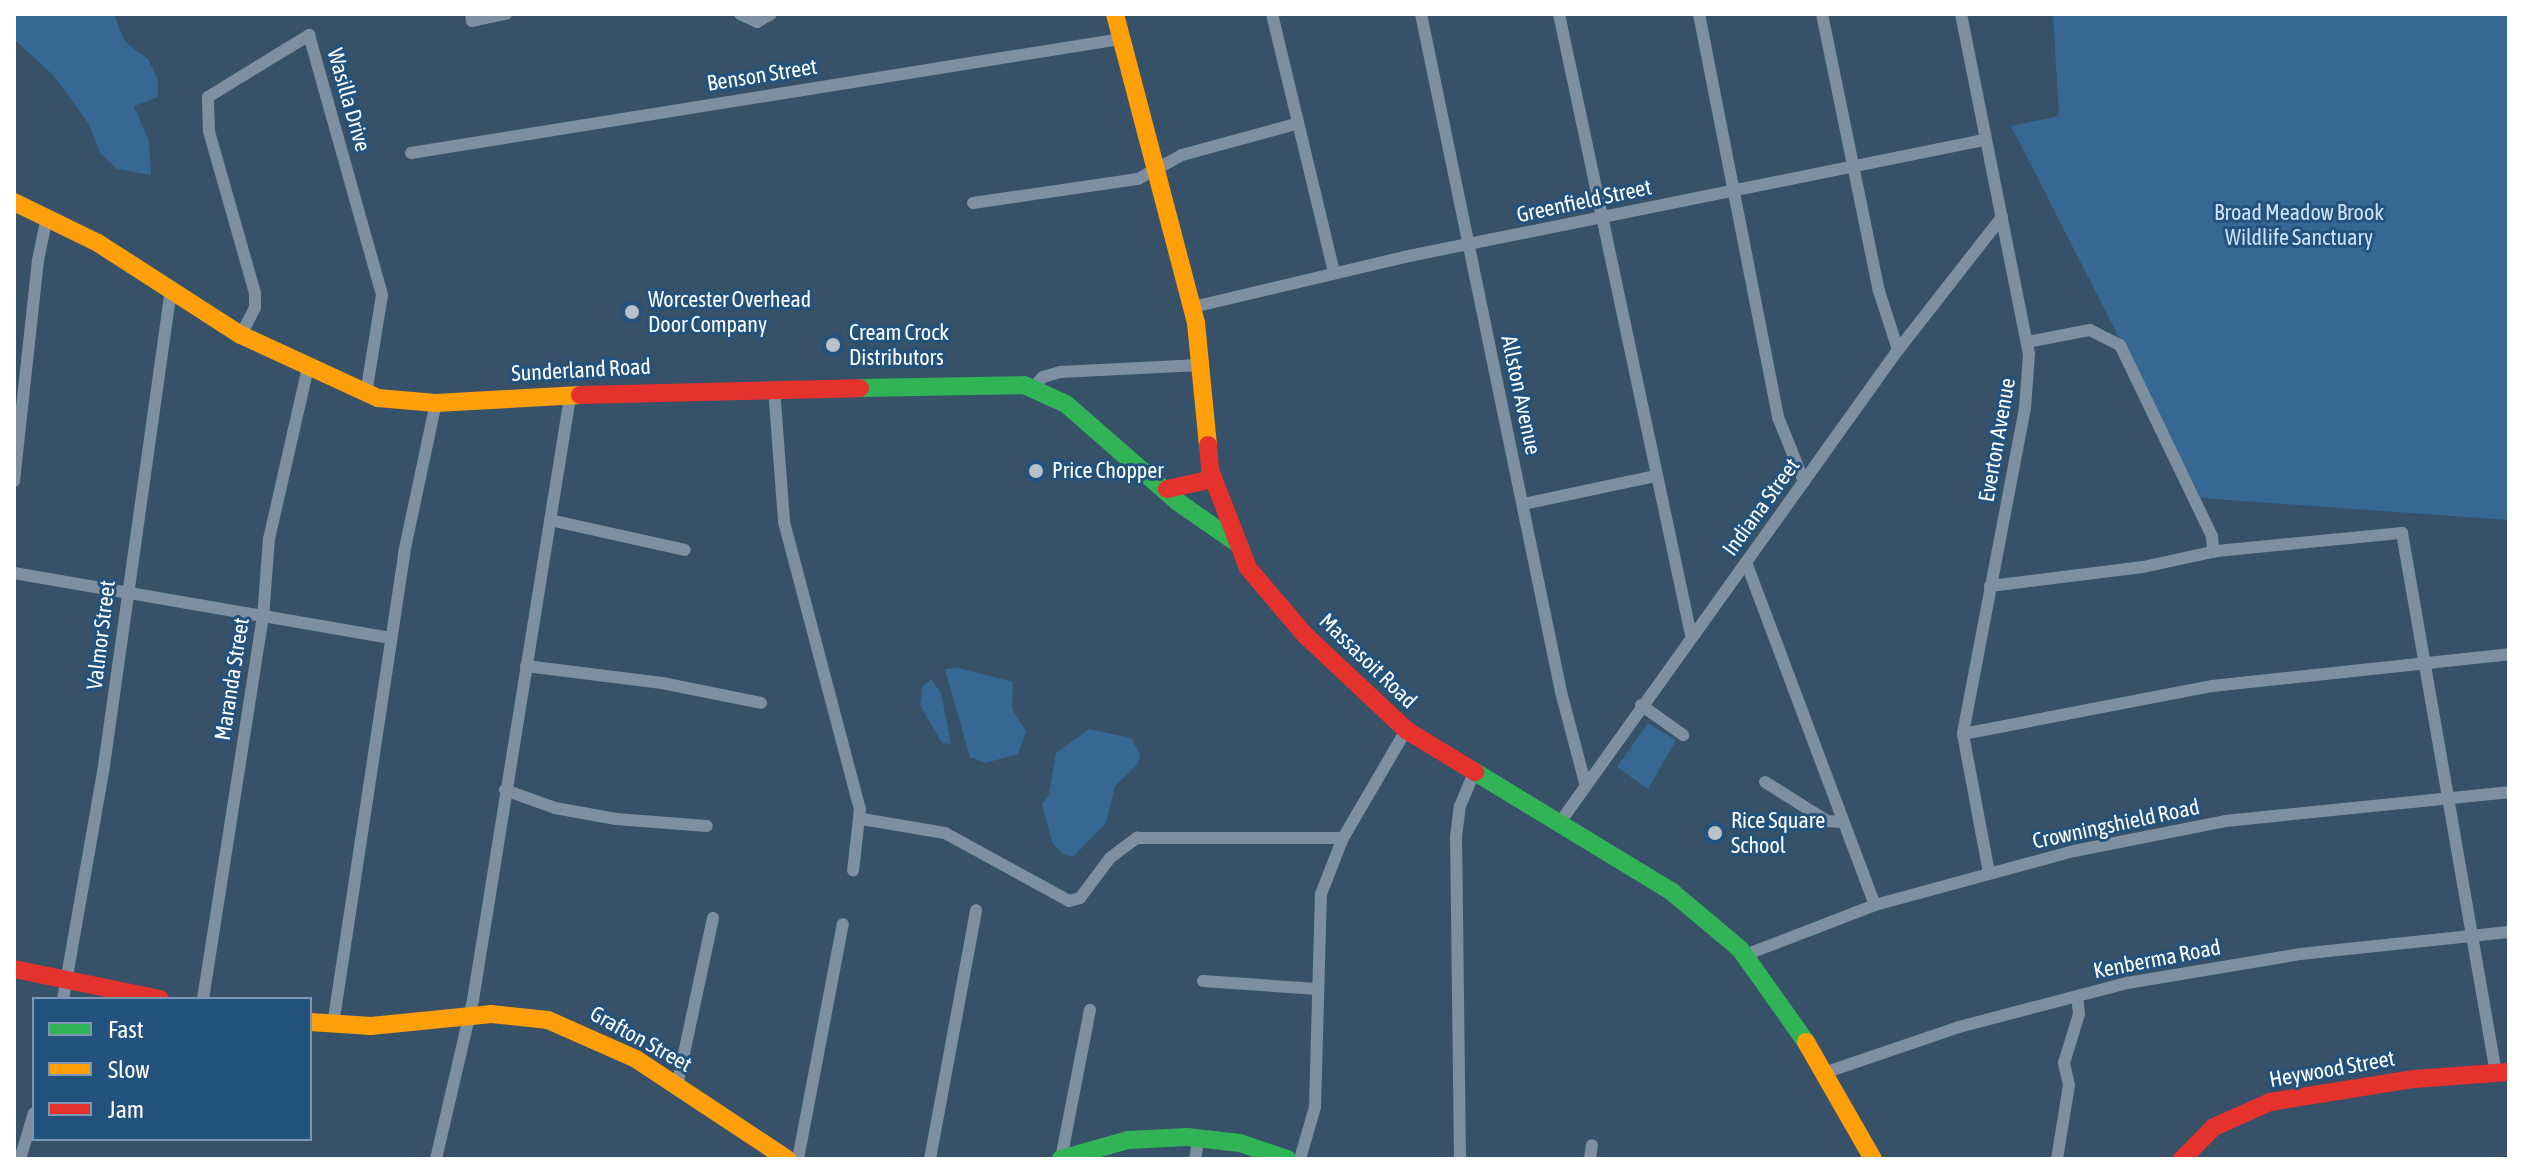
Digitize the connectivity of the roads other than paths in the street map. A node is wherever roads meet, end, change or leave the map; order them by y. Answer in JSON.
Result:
{"nodes":[{"id":1,"x":506,"y":14,"type":"edge"},
{"id":2,"x":740,"y":14,"type":"edge"},
{"id":3,"x":771,"y":14,"type":"edge"},
{"id":4,"x":1115,"y":14,"type":"edge"},
{"id":5,"x":1272,"y":14,"type":"edge"},
{"id":6,"x":1421,"y":14,"type":"edge"},
{"id":7,"x":1559,"y":14,"type":"edge"},
{"id":8,"x":1699,"y":14,"type":"edge"},
{"id":9,"x":1822,"y":14,"type":"edge"},
{"id":10,"x":1961,"y":14,"type":"edge"},
{"id":11,"x":471,"y":18,"type":"edge"},
{"id":12,"x":1120,"y":39,"type":"junction"},
{"id":13,"x":1296,"y":124,"type":"junction"},
{"id":14,"x":1984,"y":140,"type":"junction"},
{"id":15,"x":411,"y":153,"type":"dead end"},
{"id":16,"x":1853,"y":166,"type":"junction"},
{"id":17,"x":1156,"y":168,"type":"junction"},
{"id":18,"x":1737,"y":189,"type":"junction"},
{"id":19,"x":14,"y":202,"type":"edge"},
{"id":20,"x":973,"y":203,"type":"dead end"},
{"id":21,"x":47,"y":217,"type":"junction"},
{"id":22,"x":1601,"y":217,"type":"junction"},
{"id":23,"x":2002,"y":217,"type":"junction"},
{"id":24,"x":1470,"y":245,"type":"junction"},
{"id":25,"x":1334,"y":273,"type":"junction"},
{"id":26,"x":171,"y":291,"type":"junction"},
{"id":27,"x":1193,"y":307,"type":"junction"},
{"id":28,"x":241,"y":335,"type":"junction"},
{"id":29,"x":2028,"y":342,"type":"junction"},
{"id":30,"x":1898,"y":350,"type":"junction"},
{"id":31,"x":1200,"y":365,"type":"junction"},
{"id":32,"x":308,"y":367,"type":"junction"},
{"id":33,"x":774,"y":388,"type":"junction"},
{"id":34,"x":1033,"y":388,"type":"junction"},
{"id":35,"x":366,"y":394,"type":"junction"},
{"id":36,"x":570,"y":397,"type":"junction"},
{"id":37,"x":436,"y":403,"type":"junction"},
{"id":38,"x":1656,"y":476,"type":"junction"},
{"id":39,"x":14,"y":481,"type":"edge"},
{"id":40,"x":1804,"y":482,"type":"junction"},
{"id":41,"x":1215,"y":488,"type":"junction"},
{"id":42,"x":1172,"y":496,"type":"junction"},
{"id":43,"x":1524,"y":504,"type":"junction"},
{"id":44,"x":550,"y":520,"type":"junction"},
{"id":45,"x":1234,"y":541,"type":"junction"},
{"id":46,"x":685,"y":550,"type":"dead end"},
{"id":47,"x":2213,"y":552,"type":"junction"},
{"id":48,"x":1746,"y":562,"type":"junction"},
{"id":49,"x":14,"y":573,"type":"edge"},
{"id":50,"x":1990,"y":586,"type":"junction"},
{"id":51,"x":127,"y":591,"type":"junction"},
{"id":52,"x":263,"y":618,"type":"junction"},
{"id":53,"x":1691,"y":635,"type":"junction"},
{"id":54,"x":390,"y":638,"type":"junction"},
{"id":55,"x":2509,"y":654,"type":"edge"},
{"id":56,"x":2421,"y":662,"type":"junction"},
{"id":57,"x":526,"y":666,"type":"junction"},
{"id":58,"x":761,"y":703,"type":"dead end"},
{"id":59,"x":1641,"y":705,"type":"junction"},
{"id":60,"x":1406,"y":730,"type":"junction"},
{"id":61,"x":1963,"y":734,"type":"junction"},
{"id":62,"x":1683,"y":735,"type":"dead end"},
{"id":63,"x":1474,"y":773,"type":"junction"},
{"id":64,"x":1765,"y":782,"type":"dead end"},
{"id":65,"x":1585,"y":783,"type":"junction"},
{"id":66,"x":505,"y":790,"type":"junction"},
{"id":67,"x":2509,"y":792,"type":"edge"},
{"id":68,"x":2445,"y":797,"type":"junction"},
{"id":69,"x":862,"y":819,"type":"junction"},
{"id":70,"x":1842,"y":822,"type":"junction"},
{"id":71,"x":1558,"y":825,"type":"junction"},
{"id":72,"x":707,"y":826,"type":"dead end"},
{"id":73,"x":1343,"y":838,"type":"junction"},
{"id":74,"x":853,"y":871,"type":"dead end"},
{"id":75,"x":1989,"y":873,"type":"junction"},
{"id":76,"x":1875,"y":905,"type":"junction"},
{"id":77,"x":976,"y":910,"type":"dead end"},
{"id":78,"x":713,"y":918,"type":"dead end"},
{"id":79,"x":843,"y":924,"type":"dead end"},
{"id":80,"x":2509,"y":932,"type":"edge"},
{"id":81,"x":2469,"y":936,"type":"junction"},
{"id":82,"x":1745,"y":955,"type":"junction"},
{"id":83,"x":14,"y":969,"type":"edge"},
{"id":84,"x":1203,"y":981,"type":"dead end"},
{"id":85,"x":1317,"y":989,"type":"junction"},
{"id":86,"x":65,"y":991,"type":"edge"},
{"id":87,"x":2077,"y":996,"type":"junction"},
{"id":88,"x":136,"y":997,"type":"edge"},
{"id":89,"x":203,"y":997,"type":"edge"},
{"id":90,"x":1090,"y":1010,"type":"dead end"},
{"id":91,"x":470,"y":1015,"type":"junction"},
{"id":92,"x":312,"y":1022,"type":"edge"},
{"id":93,"x":333,"y":1025,"type":"junction"},
{"id":94,"x":1824,"y":1073,"type":"junction"},
{"id":95,"x":2502,"y":1073,"type":"edge"},
{"id":96,"x":677,"y":1086,"type":"junction"},
{"id":97,"x":32,"y":1120,"type":"edge"},
{"id":98,"x":1199,"y":1137,"type":"junction"},
{"id":99,"x":1592,"y":1145,"type":"dead end"},
{"id":100,"x":20,"y":1159,"type":"edge"},
{"id":101,"x":436,"y":1159,"type":"edge"},
{"id":102,"x":787,"y":1159,"type":"edge"},
{"id":103,"x":798,"y":1159,"type":"edge"},
{"id":104,"x":930,"y":1159,"type":"edge"},
{"id":105,"x":1061,"y":1159,"type":"edge"},
{"id":106,"x":1195,"y":1159,"type":"edge"},
{"id":107,"x":1287,"y":1159,"type":"edge"},
{"id":108,"x":1300,"y":1159,"type":"edge"},
{"id":109,"x":1460,"y":1159,"type":"edge"},
{"id":110,"x":1590,"y":1159,"type":"edge"},
{"id":111,"x":1873,"y":1159,"type":"edge"},
{"id":112,"x":2057,"y":1159,"type":"edge"},
{"id":113,"x":2182,"y":1159,"type":"edge"}],
"edges":[{"from":1,"to":11,"type":"street"},
{"from":2,"to":3,"type":"street"},
{"from":4,"to":12,"type":"main road","name":"Massasoit Road"},
{"from":5,"to":13,"type":"street"},
{"from":6,"to":24,"type":"street","name":"Allston Avenue"},
{"from":7,"to":22,"type":"street"},
{"from":8,"to":18,"type":"street"},
{"from":9,"to":16,"type":"street"},
{"from":10,"to":14,"type":"street","name":"Everton Avenue"},
{"from":12,"to":15,"type":"street","name":"Benson Street"},
{"from":12,"to":17,"type":"main road","name":"Massasoit Road"},
{"from":13,"to":17,"type":"street"},
{"from":13,"to":25,"type":"street"},
{"from":14,"to":16,"type":"street","name":"Greenfield Street"},
{"from":14,"to":23,"type":"street","name":"Everton Avenue"},
{"from":16,"to":18,"type":"street","name":"Greenfield Street"},
{"from":16,"to":30,"type":"street"},
{"from":17,"to":20,"type":"street"},
{"from":17,"to":27,"type":"main road","name":"Massasoit Road"},
{"from":18,"to":22,"type":"street","name":"Greenfield Street"},
{"from":18,"to":40,"type":"street"},
{"from":19,"to":21,"type":"main road","name":"Sunderland Road"},
{"from":21,"to":26,"type":"main road","name":"Sunderland Road"},
{"from":21,"to":39,"type":"street"},
{"from":22,"to":24,"type":"street","name":"Greenfield Street"},
{"from":22,"to":38,"type":"street"},
{"from":23,"to":29,"type":"street","name":"Everton Avenue"},
{"from":23,"to":30,"type":"street","name":"Indiana Street"},
{"from":24,"to":25,"type":"street","name":"Greenfield Street"},
{"from":24,"to":43,"type":"street","name":"Allston Avenue"},
{"from":25,"to":27,"type":"street","name":"Greenfield Street"},
{"from":26,"to":28,"type":"main road","name":"Sunderland Road"},
{"from":26,"to":51,"type":"street","name":"Valmor Street"},
{"from":27,"to":31,"type":"main road","name":"Massasoit Road"},
{"from":28,"to":32,"type":"main road","name":"Sunderland Road"},
{"from":28,"to":35,"type":"street","name":"Wasilla Drive"},
{"from":29,"to":47,"type":"street"},
{"from":29,"to":50,"type":"street","name":"Everton Avenue"},
{"from":30,"to":40,"type":"street","name":"Indiana Street"},
{"from":31,"to":34,"type":"street"},
{"from":31,"to":41,"type":"main road","name":"Massasoit Road"},
{"from":32,"to":35,"type":"main road","name":"Sunderland Road"},
{"from":32,"to":52,"type":"street","name":"Maranda Street"},
{"from":33,"to":34,"type":"main road","name":"Sunderland Road"},
{"from":33,"to":36,"type":"main road","name":"Sunderland Road"},
{"from":33,"to":69,"type":"street"},
{"from":34,"to":42,"type":"main road","name":"Sunderland Road"},
{"from":35,"to":37,"type":"main road","name":"Sunderland Road"},
{"from":36,"to":37,"type":"main road","name":"Sunderland Road"},
{"from":36,"to":44,"type":"street"},
{"from":37,"to":54,"type":"street"},
{"from":38,"to":43,"type":"street"},
{"from":38,"to":53,"type":"street"},
{"from":40,"to":48,"type":"street","name":"Indiana Street"},
{"from":41,"to":42,"type":"main road"},
{"from":41,"to":45,"type":"main road","name":"Massasoit Road"},
{"from":42,"to":45,"type":"main road","name":"Sunderland Road"},
{"from":43,"to":65,"type":"street","name":"Allston Avenue"},
{"from":44,"to":46,"type":"street"},
{"from":44,"to":57,"type":"street"},
{"from":45,"to":60,"type":"main road","name":"Massasoit Road"},
{"from":47,"to":50,"type":"street"},
{"from":47,"to":56,"type":"street"},
{"from":48,"to":53,"type":"street","name":"Indiana Street"},
{"from":48,"to":70,"type":"street"},
{"from":49,"to":51,"type":"street"},
{"from":50,"to":61,"type":"street","name":"Everton Avenue"},
{"from":51,"to":52,"type":"street"},
{"from":51,"to":86,"type":"street","name":"Valmor Street"},
{"from":52,"to":54,"type":"street"},
{"from":52,"to":89,"type":"street","name":"Maranda Street"},
{"from":53,"to":59,"type":"street","name":"Indiana Street"},
{"from":54,"to":93,"type":"street"},
{"from":55,"to":56,"type":"street"},
{"from":56,"to":61,"type":"street"},
{"from":56,"to":68,"type":"street"},
{"from":57,"to":58,"type":"street"},
{"from":57,"to":66,"type":"street"},
{"from":59,"to":62,"type":"street"},
{"from":59,"to":65,"type":"street","name":"Indiana Street"},
{"from":60,"to":63,"type":"main road","name":"Massasoit Road"},
{"from":60,"to":73,"type":"street"},
{"from":61,"to":75,"type":"street","name":"Everton Avenue"},
{"from":63,"to":71,"type":"main road","name":"Massasoit Road"},
{"from":63,"to":109,"type":"street"},
{"from":64,"to":70,"type":"street"},
{"from":65,"to":71,"type":"street","name":"Indiana Street"},
{"from":66,"to":72,"type":"street"},
{"from":66,"to":91,"type":"street"},
{"from":67,"to":68,"type":"street","name":"Crowningshield Road"},
{"from":68,"to":75,"type":"street","name":"Crowningshield Road"},
{"from":68,"to":81,"type":"street"},
{"from":69,"to":73,"type":"street"},
{"from":69,"to":74,"type":"street"},
{"from":70,"to":76,"type":"street"},
{"from":71,"to":82,"type":"main road","name":"Massasoit Road"},
{"from":73,"to":85,"type":"street"},
{"from":75,"to":76,"type":"street","name":"Crowningshield Road"},
{"from":76,"to":82,"type":"street","name":"Crowningshield Road"},
{"from":77,"to":104,"type":"street"},
{"from":78,"to":96,"type":"street"},
{"from":79,"to":103,"type":"street"},
{"from":80,"to":81,"type":"street","name":"Kenberma Road"},
{"from":81,"to":87,"type":"street","name":"Kenberma Road"},
{"from":81,"to":95,"type":"street"},
{"from":82,"to":94,"type":"main road","name":"Massasoit Road"},
{"from":83,"to":86,"type":"main road"},
{"from":84,"to":85,"type":"street"},
{"from":85,"to":108,"type":"street"},
{"from":86,"to":88,"type":"main road"},
{"from":87,"to":94,"type":"street","name":"Kenberma Road"},
{"from":87,"to":112,"type":"street"},
{"from":90,"to":105,"type":"street"},
{"from":91,"to":93,"type":"main road","name":"Grafton Street"},
{"from":91,"to":96,"type":"main road","name":"Grafton Street"},
{"from":91,"to":101,"type":"street"},
{"from":92,"to":93,"type":"main road","name":"Grafton Street"},
{"from":94,"to":111,"type":"main road","name":"Massasoit Road"},
{"from":95,"to":113,"type":"main road","name":"Heywood Street"},
{"from":96,"to":102,"type":"main road","name":"Grafton Street"},
{"from":97,"to":100,"type":"street"},
{"from":98,"to":105,"type":"main road"},
{"from":98,"to":106,"type":"street"},
{"from":98,"to":107,"type":"main road"},
{"from":99,"to":110,"type":"street"}]}
